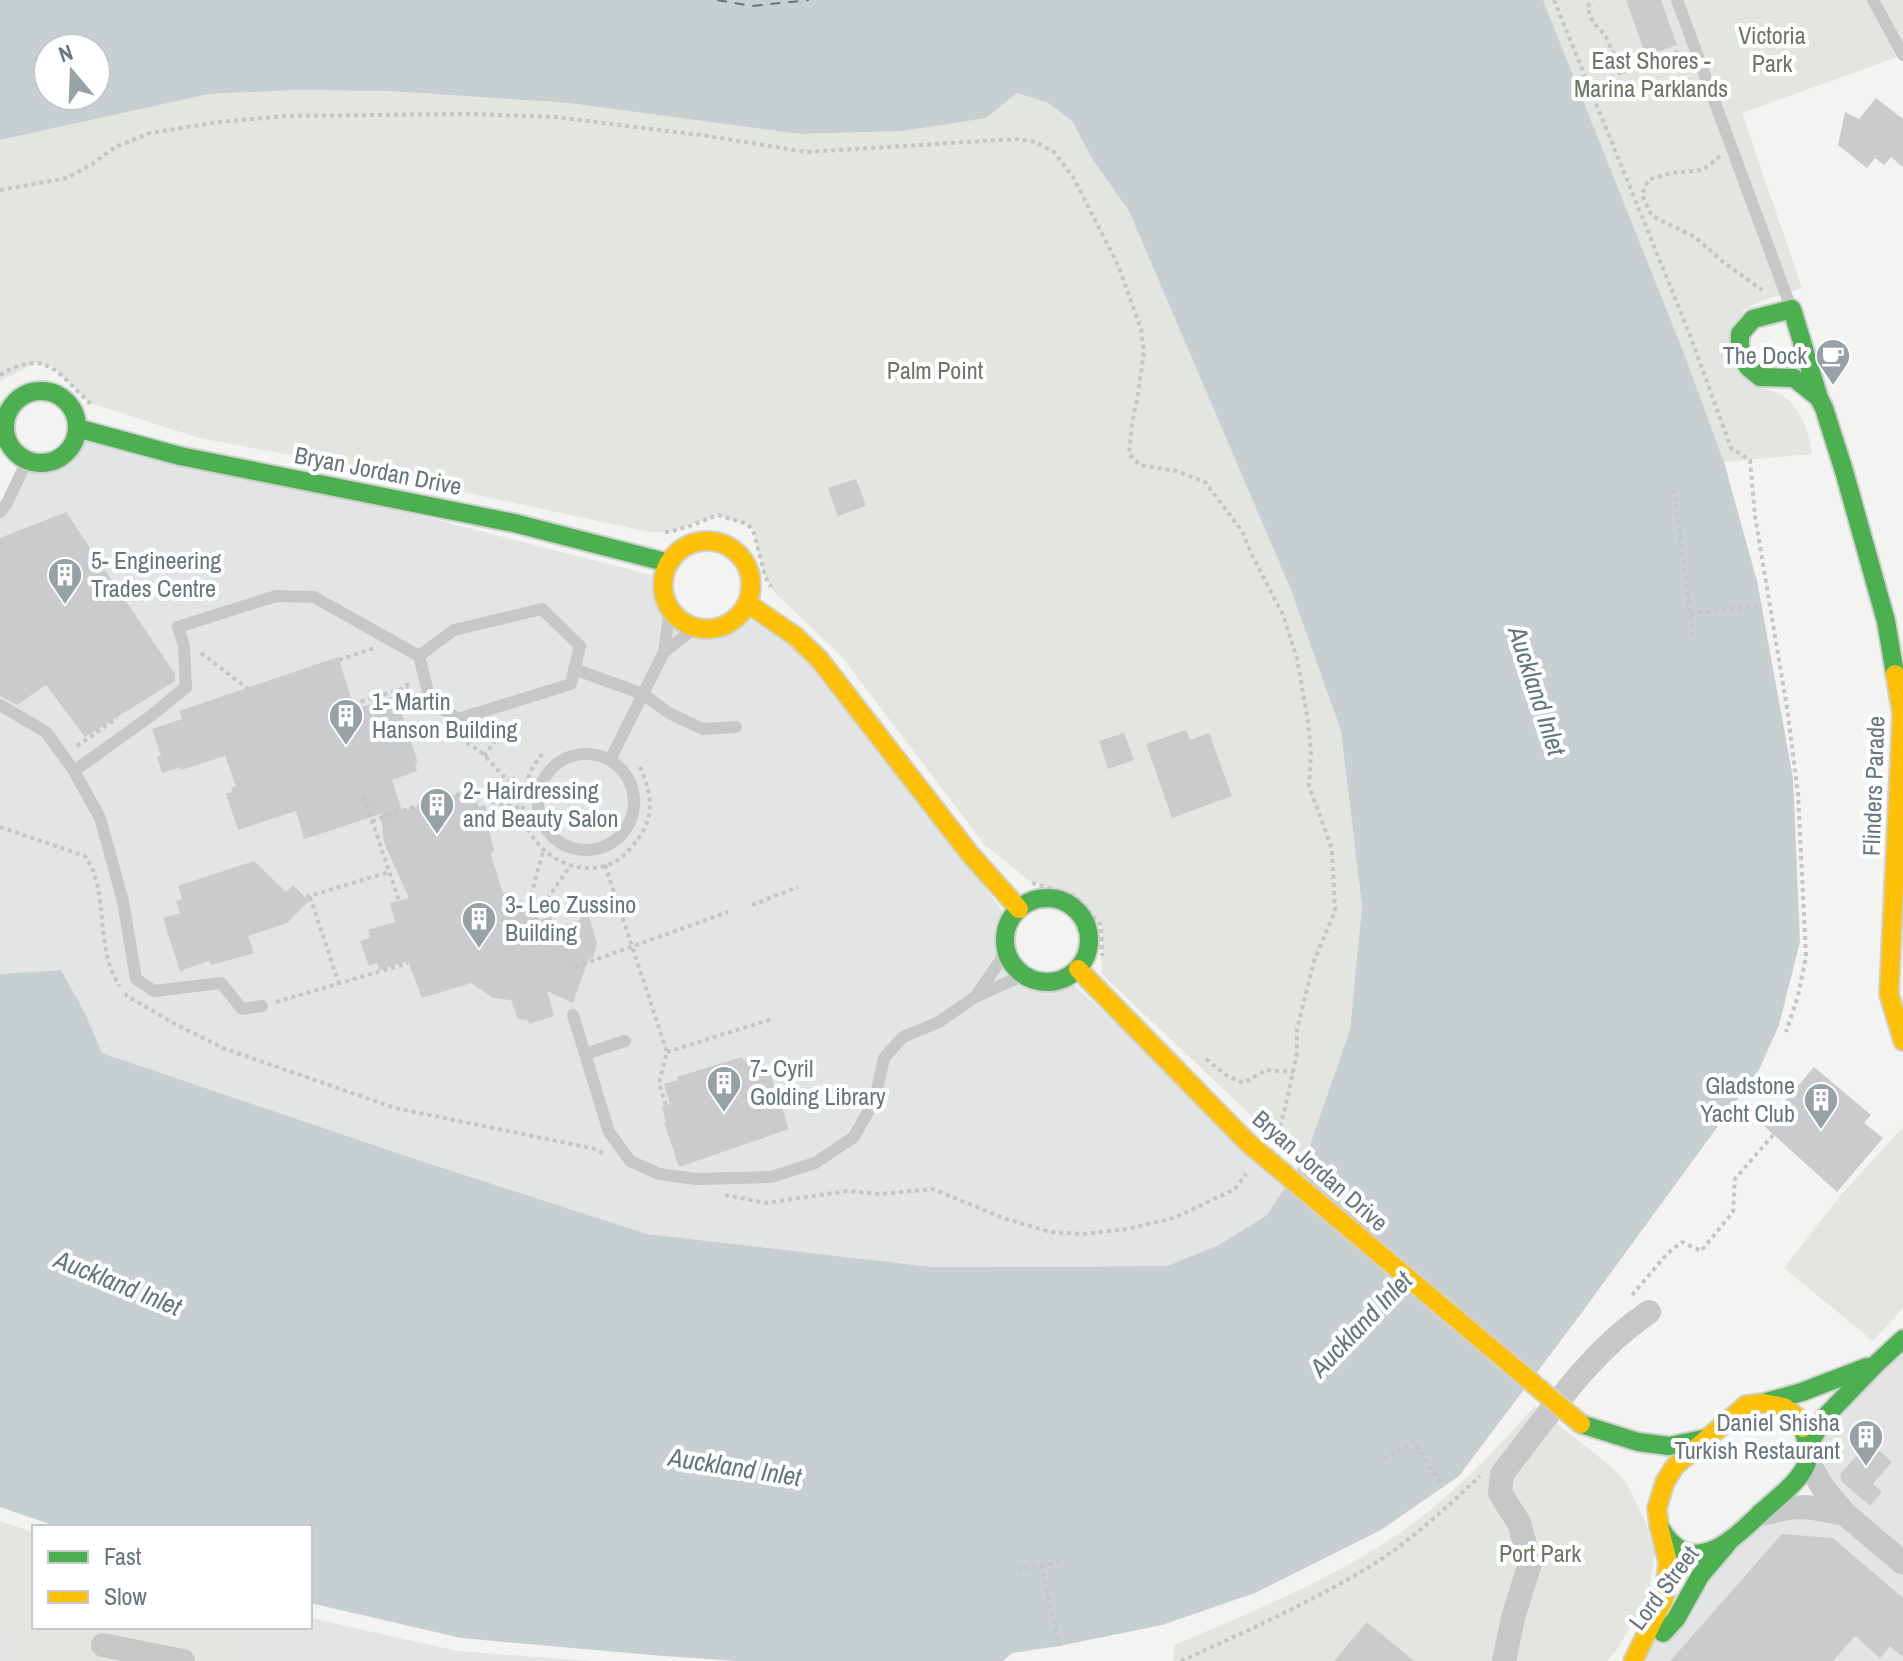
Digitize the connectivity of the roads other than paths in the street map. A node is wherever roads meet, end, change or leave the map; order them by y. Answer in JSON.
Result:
{"nodes":[{"id":1,"x":1677,"y":0,"type":"edge"},
{"id":2,"x":1873,"y":0,"type":"edge"},
{"id":3,"x":1903,"y":55,"type":"edge"},
{"id":4,"x":1792,"y":309,"type":"junction"},
{"id":5,"x":1819,"y":398,"type":"junction"},
{"id":6,"x":2,"y":423,"type":"edge"},
{"id":7,"x":77,"y":428,"type":"junction"},
{"id":8,"x":27,"y":461,"type":"junction"},
{"id":9,"x":0,"y":512,"type":"edge"},
{"id":10,"x":669,"y":563,"type":"junction"},
{"id":11,"x":747,"y":603,"type":"junction"},
{"id":12,"x":670,"y":609,"type":"junction"},
{"id":13,"x":695,"y":628,"type":"junction"},
{"id":14,"x":664,"y":652,"type":"junction"},
{"id":15,"x":419,"y":656,"type":"junction"},
{"id":16,"x":574,"y":669,"type":"junction"},
{"id":17,"x":643,"y":694,"type":"junction"},
{"id":18,"x":0,"y":705,"type":"edge"},
{"id":19,"x":1902,"y":713,"type":"edge"},
{"id":20,"x":736,"y":727,"type":"dead end"},
{"id":21,"x":610,"y":760,"type":"junction"},
{"id":22,"x":74,"y":771,"type":"junction"},
{"id":23,"x":1019,"y":909,"type":"junction"},
{"id":24,"x":1007,"y":951,"type":"junction"},
{"id":25,"x":1078,"y":969,"type":"junction"},
{"id":26,"x":1024,"y":975,"type":"junction"},
{"id":27,"x":975,"y":997,"type":"junction"},
{"id":28,"x":262,"y":1006,"type":"road end"},
{"id":29,"x":573,"y":1015,"type":"dead end"},
{"id":30,"x":625,"y":1041,"type":"dead end"},
{"id":31,"x":1903,"y":1041,"type":"edge"},
{"id":32,"x":585,"y":1054,"type":"junction"},
{"id":33,"x":1649,"y":1312,"type":"dead end"},
{"id":34,"x":1903,"y":1339,"type":"edge"},
{"id":35,"x":1875,"y":1365,"type":"junction"},
{"id":36,"x":1763,"y":1403,"type":"junction"},
{"id":37,"x":1581,"y":1424,"type":"junction"},
{"id":38,"x":1708,"y":1438,"type":"junction"},
{"id":39,"x":1807,"y":1455,"type":"junction"},
{"id":40,"x":1635,"y":1460,"type":"dead end"},
{"id":41,"x":1648,"y":1483,"type":"dead end"},
{"id":42,"x":1760,"y":1514,"type":"junction"},
{"id":43,"x":1845,"y":1514,"type":"junction"},
{"id":44,"x":1658,"y":1517,"type":"junction"},
{"id":45,"x":1728,"y":1543,"type":"junction"},
{"id":46,"x":1903,"y":1563,"type":"edge"},
{"id":47,"x":103,"y":1645,"type":"dead end"},
{"id":48,"x":183,"y":1661,"type":"edge"},
{"id":49,"x":1504,"y":1661,"type":"edge"},
{"id":50,"x":1635,"y":1661,"type":"edge"}],
"edges":[{"from":1,"to":4,"type":"lane","name":"Flinders Parade"},
{"from":2,"to":3,"type":"lane"},
{"from":4,"to":5,"type":"main road","name":"Flinders Parade"},
{"from":4,"to":5,"type":"main road"},
{"from":5,"to":19,"type":"main road","name":"Flinders Parade"},
{"from":6,"to":7,"type":"main road"},
{"from":6,"to":8,"type":"main road"},
{"from":7,"to":8,"type":"main road"},
{"from":7,"to":10,"type":"main road","name":"Bryan Jordan Drive"},
{"from":8,"to":9,"type":"lane"},
{"from":10,"to":11,"type":"main road"},
{"from":10,"to":12,"type":"main road"},
{"from":11,"to":13,"type":"main road"},
{"from":11,"to":23,"type":"main road"},
{"from":12,"to":13,"type":"main road"},
{"from":12,"to":14,"type":"lane"},
{"from":13,"to":14,"type":"lane"},
{"from":14,"to":17,"type":"lane"},
{"from":15,"to":16,"type":"lane"},
{"from":15,"to":16,"type":"lane"},
{"from":15,"to":22,"type":"lane"},
{"from":16,"to":17,"type":"lane"},
{"from":17,"to":20,"type":"lane"},
{"from":17,"to":21,"type":"lane"},
{"from":18,"to":22,"type":"lane"},
{"from":19,"to":31,"type":"main road","name":"Flinders Parade"},
{"from":21,"to":21,"type":"lane"},
{"from":22,"to":28,"type":"lane"},
{"from":23,"to":24,"type":"main road"},
{"from":23,"to":25,"type":"main road"},
{"from":24,"to":26,"type":"main road"},
{"from":24,"to":27,"type":"lane"},
{"from":25,"to":26,"type":"main road"},
{"from":25,"to":37,"type":"main road","name":"Bryan Jordan Drive","bridge":true},
{"from":26,"to":27,"type":"lane"},
{"from":27,"to":32,"type":"lane"},
{"from":29,"to":32,"type":"lane"},
{"from":30,"to":32,"type":"lane"},
{"from":33,"to":49,"type":"street"},
{"from":34,"to":35,"type":"main road"},
{"from":35,"to":36,"type":"main road"},
{"from":35,"to":39,"type":"main road"},
{"from":36,"to":38,"type":"main road"},
{"from":36,"to":39,"type":"main road"},
{"from":37,"to":38,"type":"main road","name":"Bryan Jordan Drive"},
{"from":37,"to":40,"type":"main road","name":"Bryan Jordan Drive"},
{"from":38,"to":44,"type":"main road"},
{"from":39,"to":42,"type":"main road","name":"Lord Street"},
{"from":39,"to":43,"type":"street"},
{"from":41,"to":44,"type":"main road"},
{"from":42,"to":43,"type":"street"},
{"from":42,"to":45,"type":"main road","name":"Lord Street"},
{"from":43,"to":46,"type":"street"},
{"from":44,"to":45,"type":"main road"},
{"from":44,"to":50,"type":"main road","name":"Lord Street"},
{"from":45,"to":50,"type":"main road","name":"Lord Street"},
{"from":47,"to":48,"type":"street"}]}
